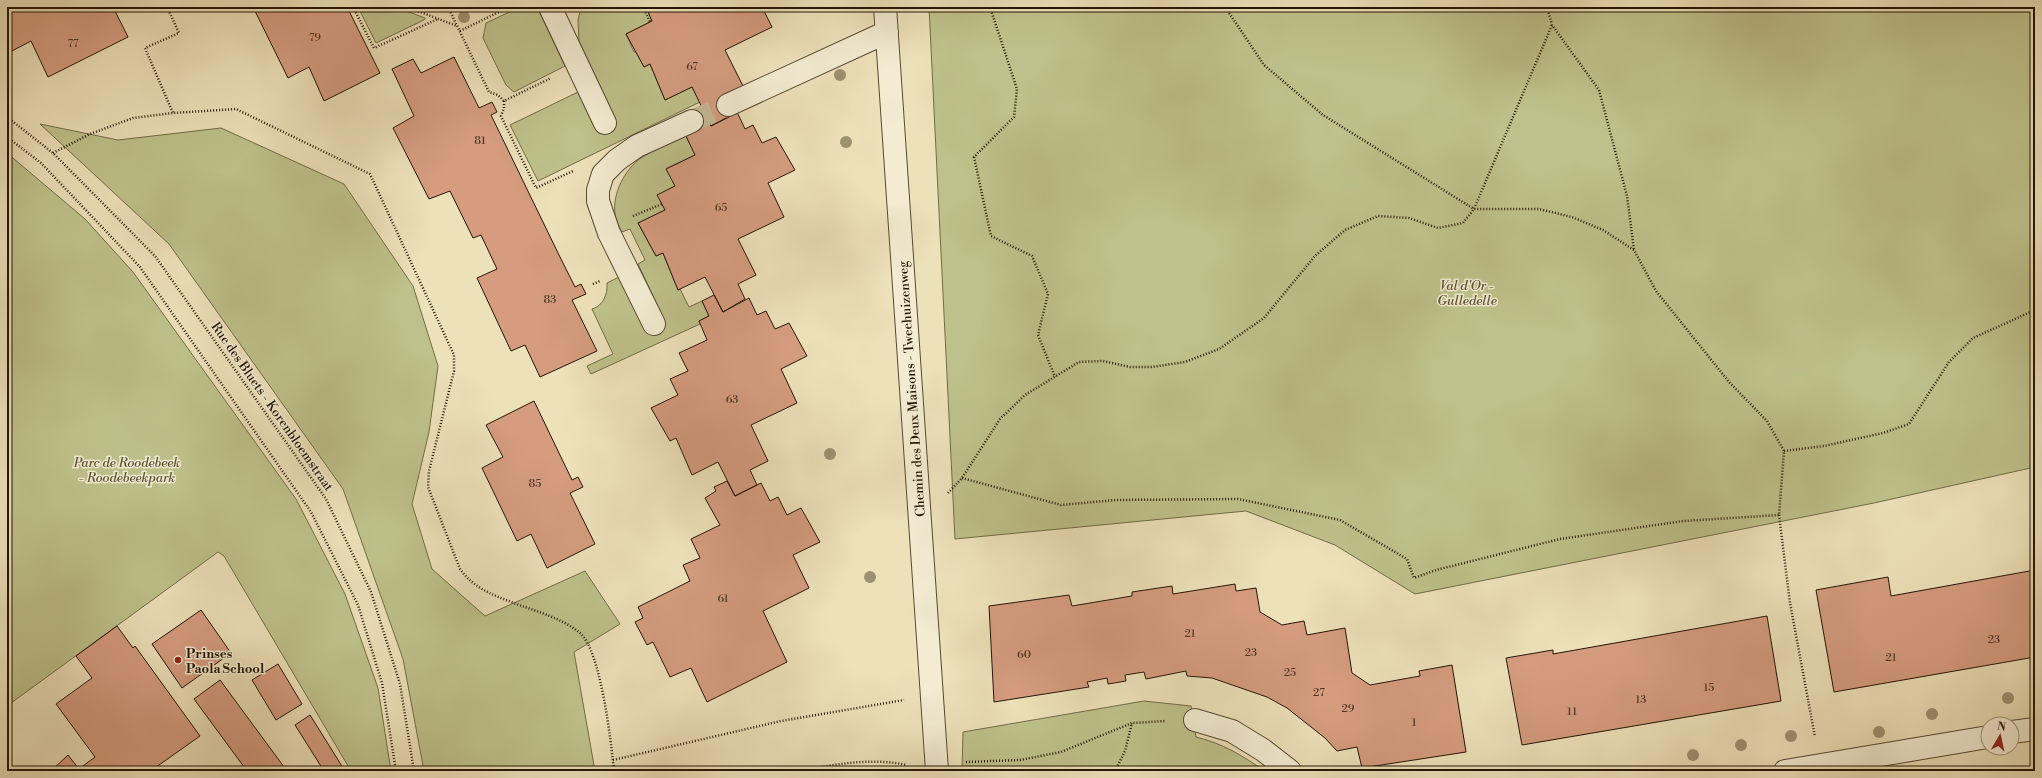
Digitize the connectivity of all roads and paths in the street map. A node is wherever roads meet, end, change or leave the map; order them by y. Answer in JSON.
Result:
{"nodes":[{"id":1,"x":167,"y":7,"type":"edge"},
{"id":2,"x":353,"y":7,"type":"edge"},
{"id":3,"x":407,"y":7,"type":"edge"},
{"id":4,"x":448,"y":7,"type":"edge"},
{"id":5,"x":509,"y":7,"type":"edge"},
{"id":6,"x":550,"y":7,"type":"edge"},
{"id":7,"x":643,"y":7,"type":"edge"},
{"id":8,"x":885,"y":7,"type":"edge"},
{"id":9,"x":990,"y":7,"type":"edge"},
{"id":10,"x":1225,"y":7,"type":"edge"},
{"id":11,"x":1547,"y":7,"type":"edge"},
{"id":12,"x":438,"y":18,"type":"junction"},
{"id":13,"x":650,"y":22,"type":"dead end"},
{"id":14,"x":1552,"y":25,"type":"junction"},
{"id":15,"x":457,"y":26,"type":"junction"},
{"id":16,"x":460,"y":31,"type":"junction"},
{"id":17,"x":887,"y":32,"type":"junction"},
{"id":18,"x":577,"y":64,"type":"junction"},
{"id":19,"x":504,"y":102,"type":"junction"},
{"id":20,"x":728,"y":105,"type":"tunnel mouth"},
{"id":21,"x":173,"y":113,"type":"junction"},
{"id":22,"x":7,"y":117,"type":"edge"},
{"id":23,"x":692,"y":122,"type":"tunnel mouth"},
{"id":24,"x":605,"y":123,"type":"dead end"},
{"id":25,"x":7,"y":138,"type":"edge"},
{"id":26,"x":53,"y":153,"type":"junction"},
{"id":27,"x":603,"y":174,"type":"junction"},
{"id":28,"x":1474,"y":209,"type":"junction"},
{"id":29,"x":1634,"y":250,"type":"junction"},
{"id":30,"x":2035,"y":310,"type":"edge"},
{"id":31,"x":654,"y":324,"type":"dead end"},
{"id":32,"x":1055,"y":377,"type":"junction"},
{"id":33,"x":1784,"y":451,"type":"junction"},
{"id":34,"x":962,"y":478,"type":"junction"},
{"id":35,"x":944,"y":496,"type":"dead end"},
{"id":36,"x":1779,"y":516,"type":"junction"},
{"id":37,"x":908,"y":700,"type":"dead end"},
{"id":38,"x":1195,"y":720,"type":"joint"},
{"id":39,"x":1132,"y":723,"type":"junction"},
{"id":40,"x":2035,"y":729,"type":"edge"},
{"id":41,"x":2020,"y":731,"type":"edge"},
{"id":42,"x":1980,"y":737,"type":"edge"},
{"id":43,"x":613,"y":760,"type":"junction"},
{"id":44,"x":962,"y":762,"type":"dead end"},
{"id":45,"x":1819,"y":765,"type":"junction"},
{"id":46,"x":911,"y":766,"type":"dead end"},
{"id":47,"x":396,"y":771,"type":"edge"},
{"id":48,"x":414,"y":771,"type":"edge"},
{"id":49,"x":614,"y":771,"type":"edge"},
{"id":50,"x":797,"y":771,"type":"edge"},
{"id":51,"x":936,"y":771,"type":"edge"},
{"id":52,"x":1115,"y":771,"type":"edge"},
{"id":53,"x":1290,"y":771,"type":"edge"},
{"id":54,"x":1785,"y":771,"type":"edge"}],
"edges":[{"from":1,"to":21,"type":"path"},
{"from":2,"to":12,"type":"path"},
{"from":3,"to":12,"type":"path"},
{"from":4,"to":15,"type":"path"},
{"from":5,"to":16,"type":"path"},
{"from":6,"to":18,"type":"street"},
{"from":7,"to":13,"type":"path"},
{"from":8,"to":17,"type":"street","name":"Chemin des Deux Maisons - Tweehuizenweg"},
{"from":9,"to":32,"type":"path"},
{"from":10,"to":28,"type":"path"},
{"from":11,"to":14,"type":"path"},
{"from":12,"to":15,"type":"path"},
{"from":14,"to":28,"type":"path"},
{"from":14,"to":29,"type":"path"},
{"from":15,"to":16,"type":"path"},
{"from":16,"to":19,"type":"path"},
{"from":17,"to":20,"type":"street"},
{"from":17,"to":51,"type":"street","name":"Chemin des Deux Maisons - Tweehuizenweg"},
{"from":18,"to":19,"type":"path"},
{"from":18,"to":24,"type":"street"},
{"from":19,"to":27,"type":"path"},
{"from":21,"to":26,"type":"path"},
{"from":21,"to":43,"type":"path"},
{"from":22,"to":26,"type":"path","name":"Rue des Bluets - Korenbloemstraat"},
{"from":23,"to":27,"type":"street"},
{"from":25,"to":47,"type":"path"},
{"from":26,"to":48,"type":"path","name":"Rue des Bluets - Korenbloemstraat"},
{"from":27,"to":31,"type":"street"},
{"from":28,"to":29,"type":"path"},
{"from":28,"to":32,"type":"path"},
{"from":29,"to":33,"type":"path"},
{"from":30,"to":33,"type":"path"},
{"from":32,"to":34,"type":"path"},
{"from":33,"to":36,"type":"path"},
{"from":34,"to":35,"type":"path"},
{"from":34,"to":36,"type":"path"},
{"from":36,"to":45,"type":"path"},
{"from":37,"to":43,"type":"path"},
{"from":38,"to":39,"type":"path"},
{"from":38,"to":53,"type":"street"},
{"from":39,"to":44,"type":"path"},
{"from":39,"to":52,"type":"path"},
{"from":40,"to":41,"type":"street"},
{"from":42,"to":45,"type":"street"},
{"from":43,"to":49,"type":"path"},
{"from":45,"to":54,"type":"street"},
{"from":46,"to":50,"type":"path"}]}
